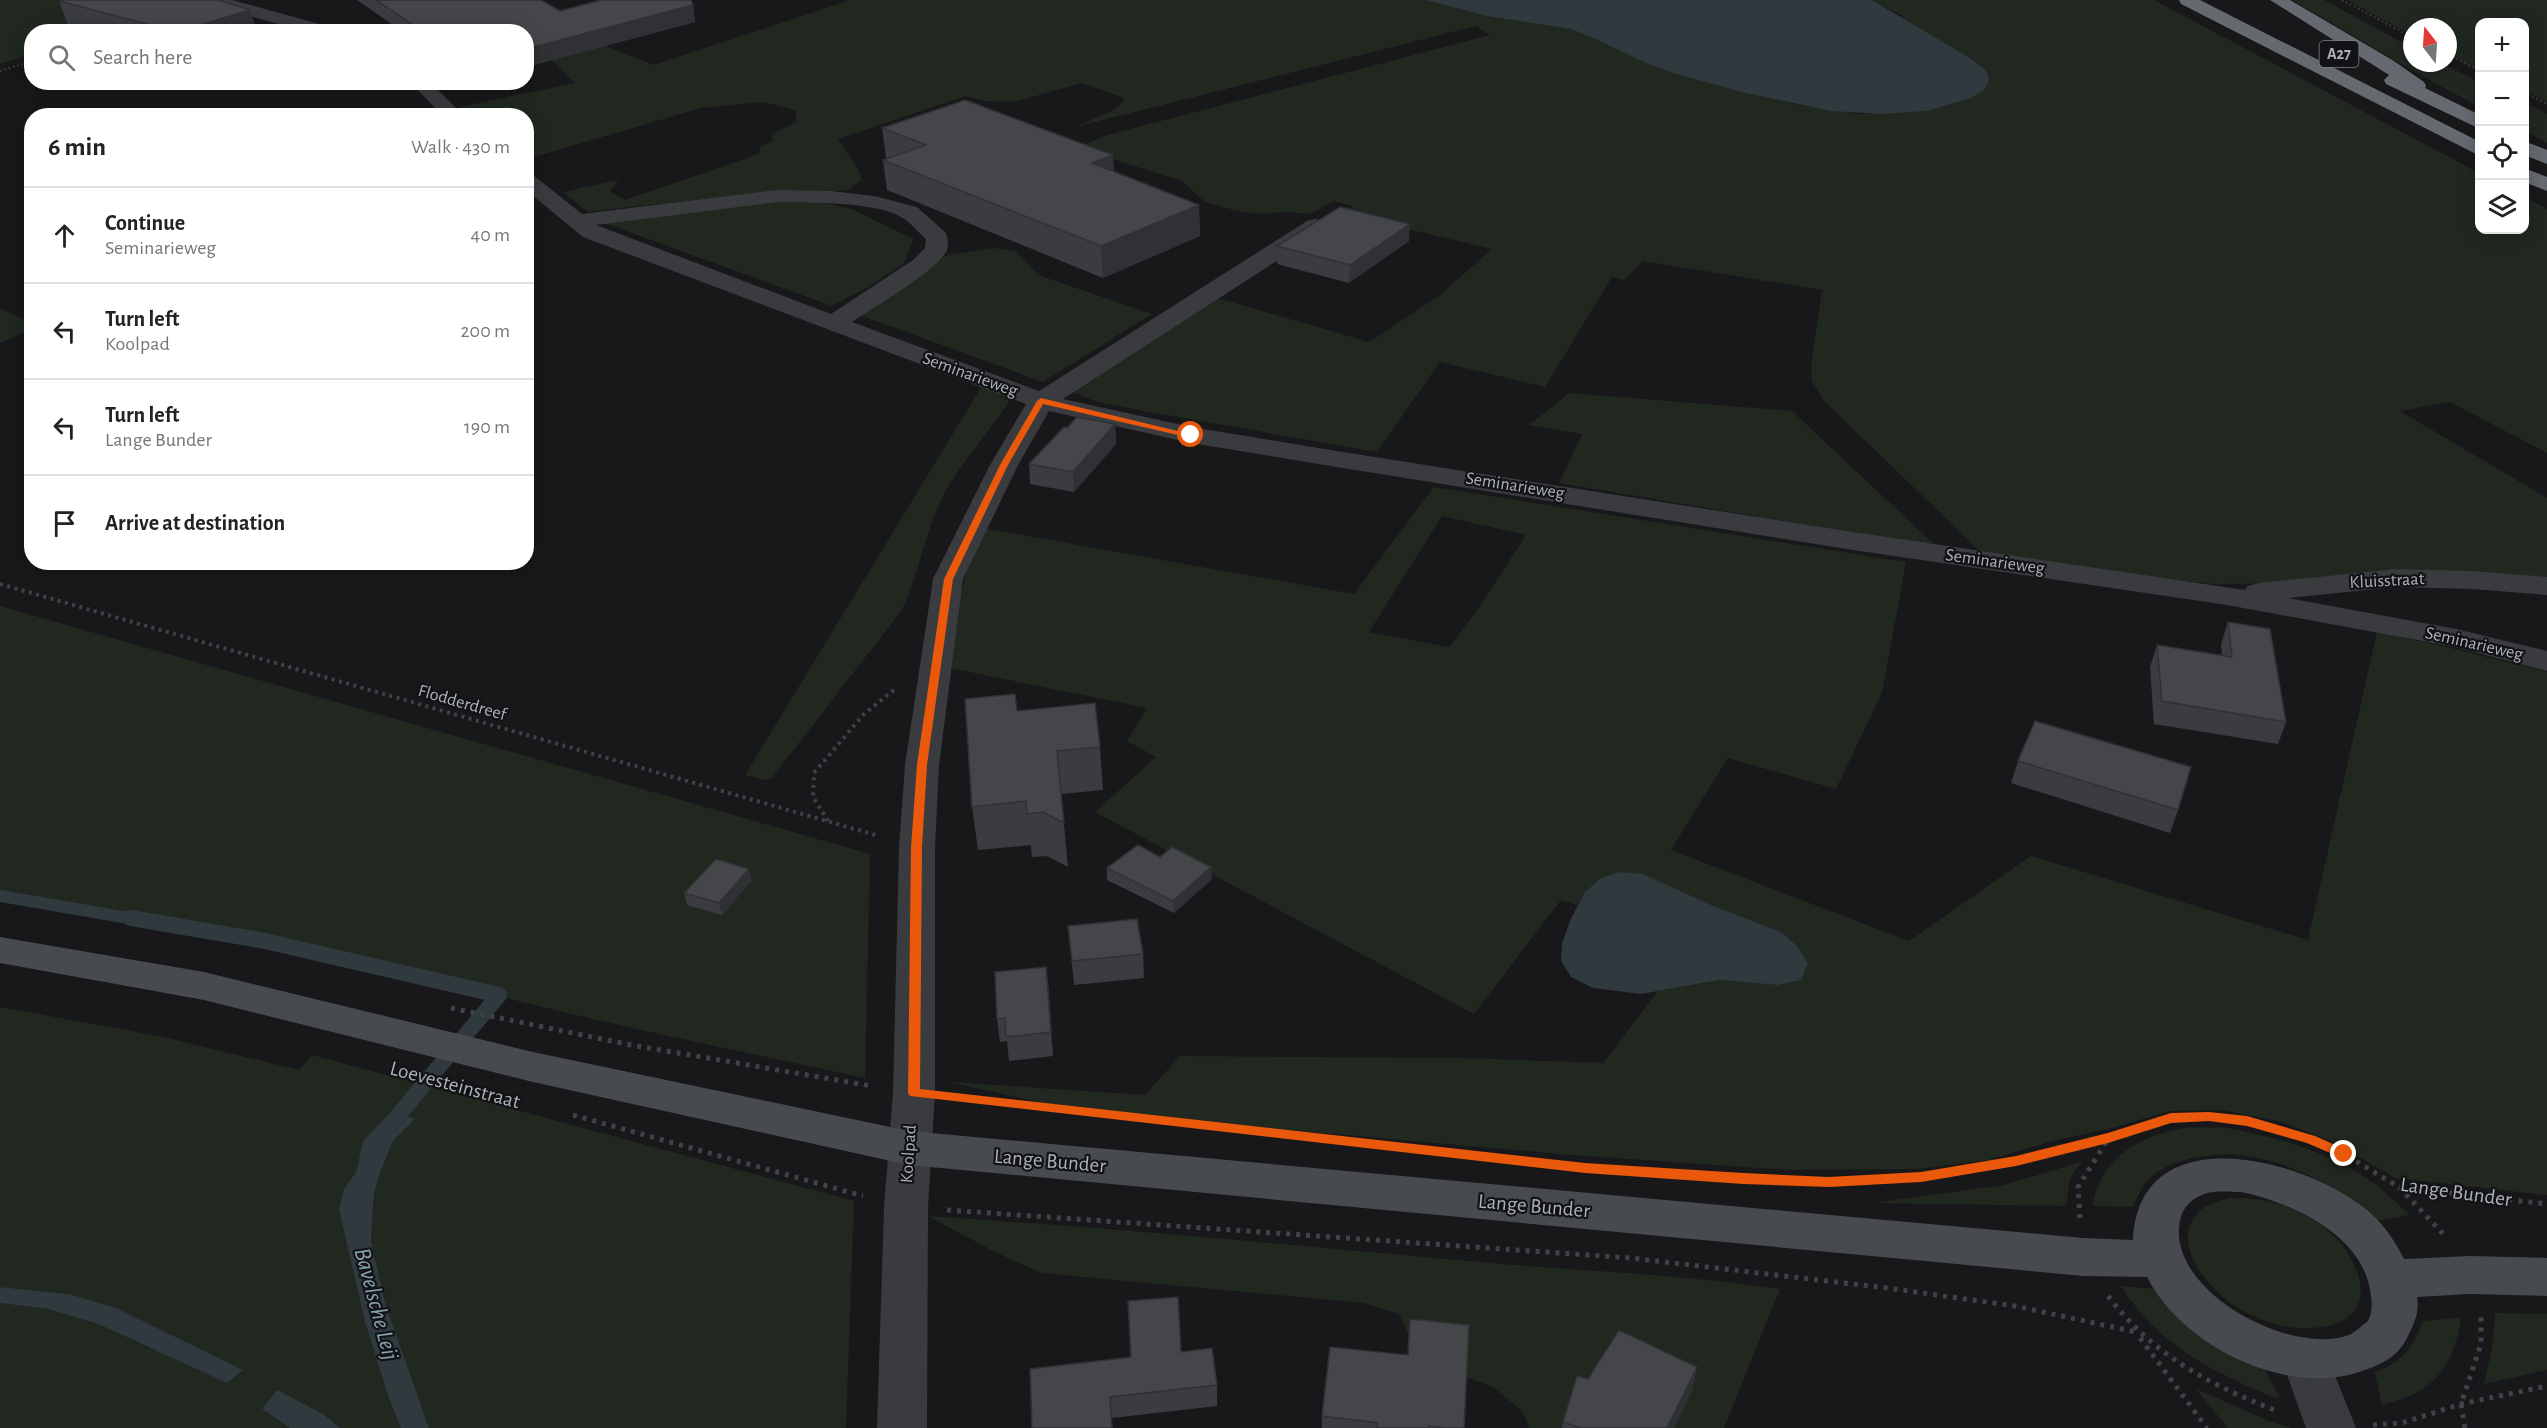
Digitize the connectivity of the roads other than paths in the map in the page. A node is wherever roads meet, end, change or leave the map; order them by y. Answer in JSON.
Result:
{"nodes":[{"id":1,"x":213,"y":0,"type":"edge"},
{"id":2,"x":2187,"y":0,"type":"edge"},
{"id":3,"x":2278,"y":0,"type":"edge"},
{"id":4,"x":299,"y":24,"type":"edge"},
{"id":5,"x":2310,"y":39,"type":"dead end"},
{"id":6,"x":427,"y":90,"type":"edge"},
{"id":7,"x":2448,"y":107,"type":"junction"},
{"id":8,"x":447,"y":108,"type":"edge"},
{"id":9,"x":2475,"y":120,"type":"edge"},
{"id":10,"x":2475,"y":147,"type":"edge"},
{"id":11,"x":2529,"y":149,"type":"edge"},
{"id":12,"x":2547,"y":158,"type":"edge"},
{"id":13,"x":2529,"y":176,"type":"edge"},
{"id":14,"x":2547,"y":185,"type":"edge"},
{"id":15,"x":534,"y":186,"type":"edge"},
{"id":16,"x":1334,"y":214,"type":"edge"},
{"id":17,"x":576,"y":221,"type":"junction"},
{"id":18,"x":832,"y":324,"type":"junction"},
{"id":19,"x":1041,"y":401,"type":"junction"},
{"id":20,"x":2547,"y":586,"type":"edge"},
{"id":21,"x":2227,"y":596,"type":"junction"},
{"id":22,"x":2547,"y":661,"type":"edge"},
{"id":23,"x":0,"y":950,"type":"edge"},
{"id":24,"x":909,"y":1148,"type":"junction"},
{"id":25,"x":2159,"y":1259,"type":"junction"},
{"id":26,"x":2547,"y":1277,"type":"edge"},
{"id":27,"x":2392,"y":1279,"type":"junction"},
{"id":28,"x":2305,"y":1358,"type":"junction"},
{"id":29,"x":902,"y":1428,"type":"edge"},
{"id":30,"x":2331,"y":1428,"type":"edge"}],
"edges":[{"from":1,"to":4,"type":"street"},
{"from":2,"to":10,"type":"highway","number":"A27"},
{"from":3,"to":7,"type":"highway","number":"A27"},
{"from":5,"to":7,"type":"highway","number":"A27"},
{"from":6,"to":8,"type":"street"},
{"from":7,"to":9,"type":"highway","number":"A27"},
{"from":11,"to":12,"type":"highway"},
{"from":13,"to":14,"type":"highway"},
{"from":15,"to":17,"type":"street","name":"Seminarieweg"},
{"from":16,"to":19,"type":"street"},
{"from":17,"to":18,"type":"street","name":"Seminarieweg"},
{"from":17,"to":18,"type":"street"},
{"from":18,"to":19,"type":"street","name":"Seminarieweg"},
{"from":19,"to":21,"type":"street","name":"Seminarieweg"},
{"from":19,"to":24,"type":"street","name":"Koolpad"},
{"from":20,"to":21,"type":"street","name":"Kluisstraat"},
{"from":21,"to":22,"type":"street","name":"Seminarieweg"},
{"from":23,"to":24,"type":"street","name":"Loevesteinstraat"},
{"from":24,"to":25,"type":"street","name":"Lange Bunder"},
{"from":24,"to":29,"type":"street","name":"Koolpad"},
{"from":25,"to":27,"type":"street"},
{"from":25,"to":28,"type":"street"},
{"from":26,"to":27,"type":"street"},
{"from":27,"to":28,"type":"street"},
{"from":28,"to":30,"type":"street"}]}
